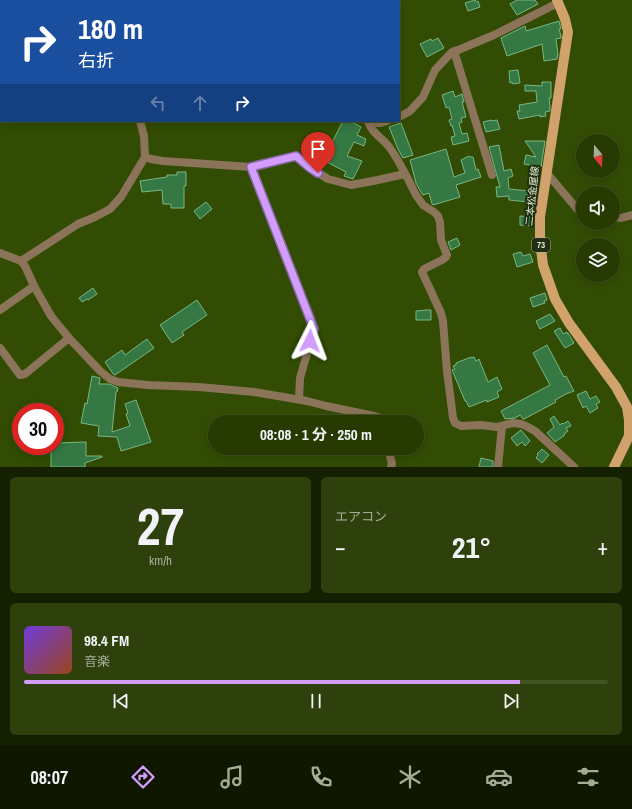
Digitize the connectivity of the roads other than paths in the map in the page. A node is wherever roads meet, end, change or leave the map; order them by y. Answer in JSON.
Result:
{"nodes":[{"id":1,"x":558,"y":1,"type":"edge"},
{"id":2,"x":454,"y":51,"type":"junction"},
{"id":3,"x":400,"y":116,"type":"edge"},
{"id":4,"x":140,"y":122,"type":"edge"},
{"id":5,"x":368,"y":122,"type":"edge"},
{"id":6,"x":145,"y":157,"type":"junction"},
{"id":7,"x":251,"y":167,"type":"junction"},
{"id":8,"x":546,"y":172,"type":"junction"},
{"id":9,"x":405,"y":174,"type":"junction"},
{"id":10,"x":492,"y":175,"type":"dead end"},
{"id":11,"x":576,"y":208,"type":"edge"},
{"id":12,"x":632,"y":215,"type":"edge"},
{"id":13,"x":620,"y":218,"type":"edge"},
{"id":14,"x":0,"y":253,"type":"edge"},
{"id":15,"x":21,"y":261,"type":"junction"},
{"id":16,"x":34,"y":286,"type":"junction"},
{"id":17,"x":0,"y":310,"type":"edge"},
{"id":18,"x":69,"y":338,"type":"junction"},
{"id":19,"x":0,"y":348,"type":"edge"},
{"id":20,"x":299,"y":399,"type":"junction"},
{"id":21,"x":369,"y":415,"type":"edge"},
{"id":22,"x":502,"y":426,"type":"junction"},
{"id":23,"x":389,"y":455,"type":"edge"},
{"id":24,"x":391,"y":467,"type":"edge"},
{"id":25,"x":498,"y":467,"type":"edge"},
{"id":26,"x":574,"y":467,"type":"edge"},
{"id":27,"x":614,"y":467,"type":"edge"}],
"edges":[{"from":1,"to":2,"type":"street"},
{"from":1,"to":8,"type":"main road","name":"二本松金屋線","number":"73"},
{"from":2,"to":3,"type":"street"},
{"from":2,"to":10,"type":"street"},
{"from":4,"to":6,"type":"street"},
{"from":5,"to":9,"type":"street"},
{"from":6,"to":7,"type":"street"},
{"from":6,"to":15,"type":"street"},
{"from":7,"to":9,"type":"street"},
{"from":7,"to":20,"type":"street"},
{"from":8,"to":11,"type":"street"},
{"from":8,"to":27,"type":"main road","name":"二本松金屋線","number":"73"},
{"from":9,"to":22,"type":"street"},
{"from":12,"to":13,"type":"street"},
{"from":14,"to":15,"type":"street"},
{"from":15,"to":16,"type":"street"},
{"from":16,"to":17,"type":"street"},
{"from":16,"to":18,"type":"street"},
{"from":18,"to":19,"type":"street"},
{"from":18,"to":20,"type":"street"},
{"from":20,"to":21,"type":"street"},
{"from":22,"to":25,"type":"street"},
{"from":22,"to":26,"type":"street"},
{"from":23,"to":24,"type":"street"}]}
